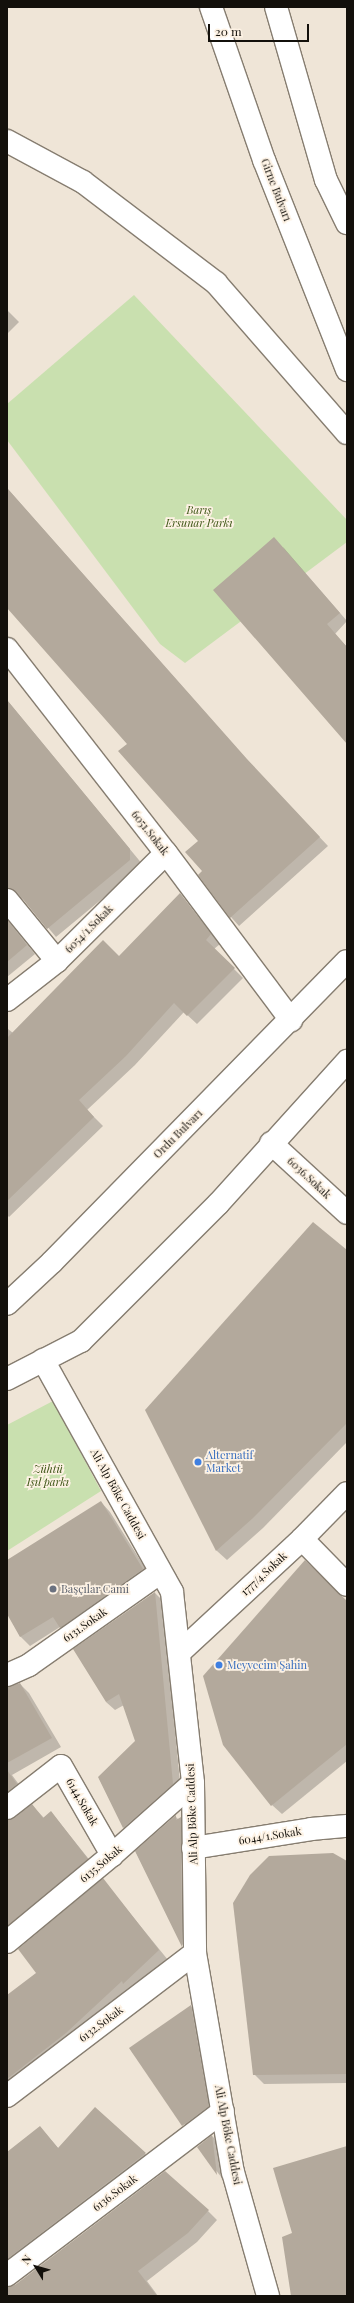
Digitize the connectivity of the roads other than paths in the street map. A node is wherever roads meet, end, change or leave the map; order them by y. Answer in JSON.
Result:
{"nodes":[{"id":1,"x":212,"y":7,"type":"edge"},
{"id":2,"x":276,"y":7,"type":"edge"},
{"id":3,"x":7,"y":141,"type":"edge"},
{"id":4,"x":347,"y":223,"type":"edge"},
{"id":5,"x":347,"y":370,"type":"edge"},
{"id":6,"x":347,"y":433,"type":"edge"},
{"id":7,"x":7,"y":649,"type":"edge"},
{"id":8,"x":166,"y":853,"type":"junction"},
{"id":9,"x":7,"y":900,"type":"edge"},
{"id":10,"x":57,"y":961,"type":"junction"},
{"id":11,"x":347,"y":961,"type":"edge"},
{"id":12,"x":7,"y":1000,"type":"edge"},
{"id":13,"x":290,"y":1020,"type":"junction"},
{"id":14,"x":347,"y":1061,"type":"edge"},
{"id":15,"x":271,"y":1143,"type":"junction"},
{"id":16,"x":347,"y":1213,"type":"edge"},
{"id":17,"x":7,"y":1304,"type":"edge"},
{"id":18,"x":43,"y":1360,"type":"junction"},
{"id":19,"x":7,"y":1379,"type":"edge"},
{"id":20,"x":347,"y":1493,"type":"edge"},
{"id":21,"x":302,"y":1539,"type":"junction"},
{"id":22,"x":161,"y":1572,"type":"junction"},
{"id":23,"x":347,"y":1585,"type":"edge"},
{"id":24,"x":179,"y":1653,"type":"junction"},
{"id":25,"x":7,"y":1675,"type":"edge"},
{"id":26,"x":193,"y":1783,"type":"junction"},
{"id":27,"x":7,"y":1808,"type":"edge"},
{"id":28,"x":347,"y":1826,"type":"edge"},
{"id":29,"x":193,"y":1848,"type":"junction"},
{"id":30,"x":112,"y":1855,"type":"junction"},
{"id":31,"x":7,"y":1942,"type":"edge"},
{"id":32,"x":195,"y":1953,"type":"junction"},
{"id":33,"x":7,"y":2096,"type":"edge"},
{"id":34,"x":223,"y":2111,"type":"junction"},
{"id":35,"x":7,"y":2275,"type":"edge"},
{"id":36,"x":268,"y":2296,"type":"edge"}],
"edges":[{"from":1,"to":5,"type":"main road","name":"Girne Bulvarı"},
{"from":2,"to":4,"type":"main road"},
{"from":3,"to":6,"type":"main road"},
{"from":7,"to":8,"type":"main road","name":"6051.Sokak"},
{"from":8,"to":10,"type":"main road","name":"6054/1.Sokak"},
{"from":8,"to":13,"type":"main road","name":"6051.Sokak"},
{"from":9,"to":10,"type":"main road"},
{"from":10,"to":12,"type":"main road","name":"6054/1.Sokak"},
{"from":11,"to":13,"type":"main road","name":"Ordu Bulvarı"},
{"from":13,"to":17,"type":"main road","name":"Ordu Bulvarı"},
{"from":14,"to":15,"type":"main road"},
{"from":15,"to":16,"type":"main road","name":"6036.Sokak"},
{"from":15,"to":18,"type":"main road"},
{"from":18,"to":19,"type":"main road"},
{"from":18,"to":22,"type":"main road","name":"Ali Alp Böke Caddesi"},
{"from":20,"to":21,"type":"main road","name":"1777/4.Sokak"},
{"from":21,"to":23,"type":"main road"},
{"from":21,"to":24,"type":"main road","name":"1777/4.Sokak"},
{"from":22,"to":24,"type":"main road","name":"Ali Alp Böke Caddesi"},
{"from":22,"to":25,"type":"main road","name":"6131.Sokak"},
{"from":24,"to":26,"type":"main road","name":"Ali Alp Böke Caddesi"},
{"from":26,"to":29,"type":"main road","name":"Ali Alp Böke Caddesi"},
{"from":26,"to":30,"type":"main road","name":"6135.Sokak"},
{"from":27,"to":30,"type":"main road","name":"6144.Sokak"},
{"from":28,"to":29,"type":"main road","name":"6044/1.Sokak"},
{"from":29,"to":32,"type":"main road","name":"Ali Alp Böke Caddesi"},
{"from":30,"to":31,"type":"main road","name":"6135.Sokak"},
{"from":32,"to":33,"type":"main road","name":"6132.Sokak"},
{"from":32,"to":34,"type":"main road","name":"Ali Alp Böke Caddesi"},
{"from":34,"to":35,"type":"main road","name":"6136.Sokak"},
{"from":34,"to":36,"type":"main road","name":"Ali Alp Böke Caddesi"}]}
